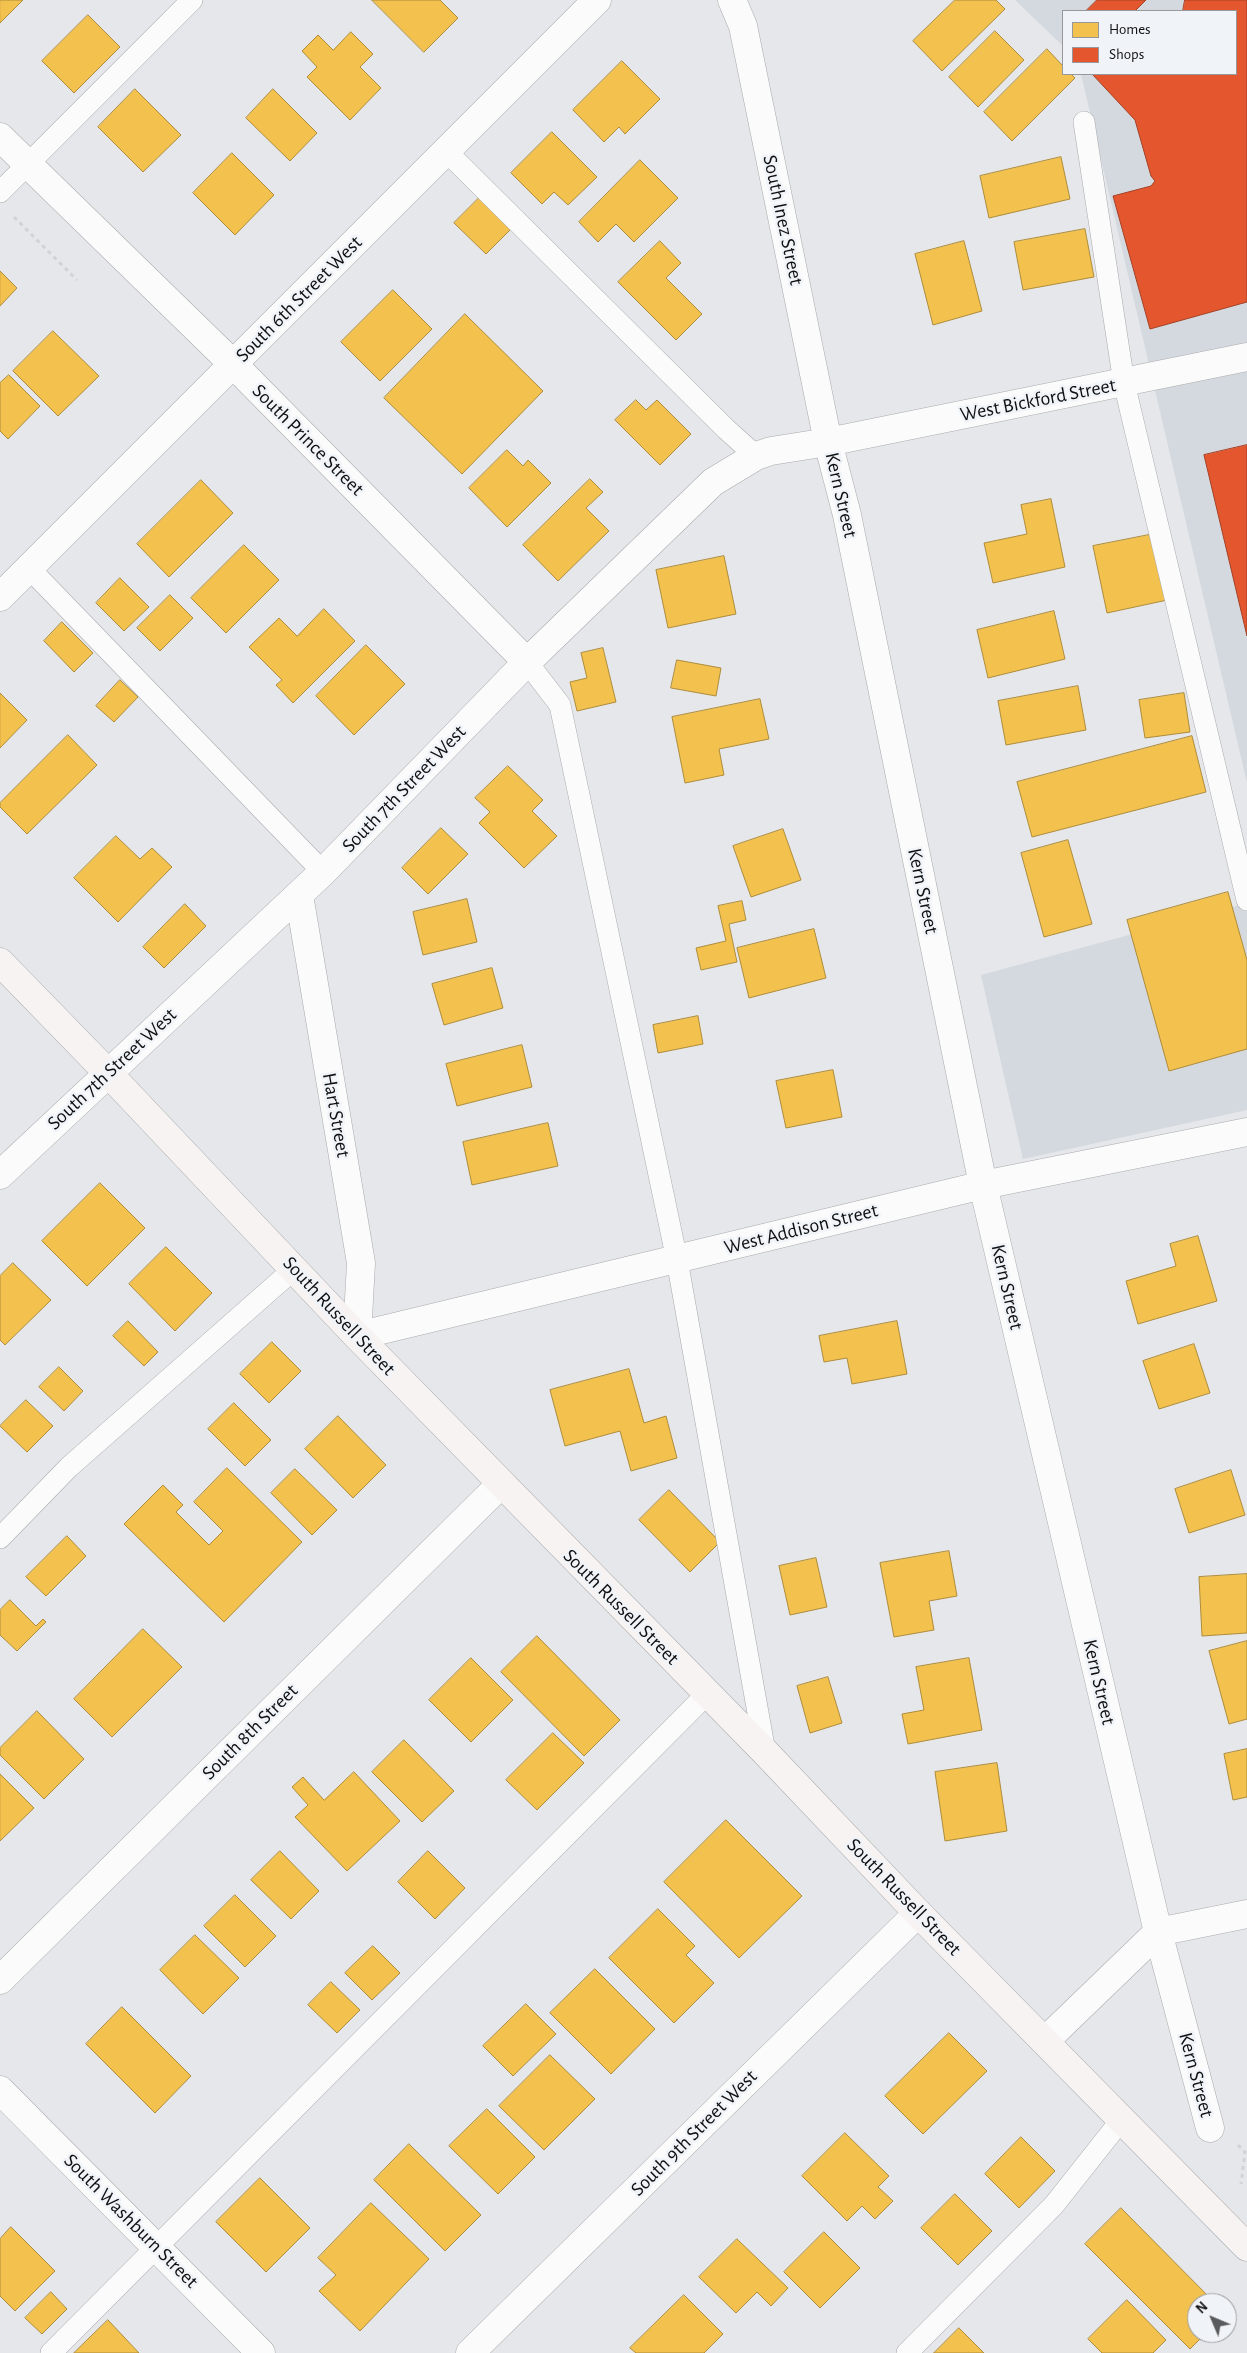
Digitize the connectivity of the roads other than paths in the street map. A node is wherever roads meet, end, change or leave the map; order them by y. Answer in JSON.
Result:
{"nodes":[{"id":1,"x":192,"y":0,"type":"edge"},
{"id":2,"x":597,"y":0,"type":"edge"},
{"id":3,"x":732,"y":0,"type":"edge"},
{"id":4,"x":1084,"y":122,"type":"dead end"},
{"id":5,"x":0,"y":137,"type":"edge"},
{"id":6,"x":446,"y":151,"type":"junction"},
{"id":7,"x":28,"y":164,"type":"junction"},
{"id":8,"x":4,"y":201,"type":"edge"},
{"id":9,"x":1247,"y":357,"type":"edge"},
{"id":10,"x":232,"y":364,"type":"junction"},
{"id":11,"x":1124,"y":383,"type":"junction"},
{"id":12,"x":828,"y":442,"type":"junction"},
{"id":13,"x":756,"y":456,"type":"junction"},
{"id":14,"x":30,"y":568,"type":"junction"},
{"id":15,"x":0,"y":597,"type":"edge"},
{"id":16,"x":527,"y":662,"type":"junction"},
{"id":17,"x":324,"y":872,"type":"junction"},
{"id":18,"x":299,"y":895,"type":"junction"},
{"id":19,"x":1247,"y":900,"type":"edge"},
{"id":20,"x":0,"y":962,"type":"edge"},
{"id":21,"x":108,"y":1073,"type":"junction"},
{"id":22,"x":1247,"y":1132,"type":"edge"},
{"id":23,"x":0,"y":1175,"type":"edge"},
{"id":24,"x":984,"y":1185,"type":"junction"},
{"id":25,"x":677,"y":1260,"type":"junction"},
{"id":26,"x":294,"y":1268,"type":"junction"},
{"id":27,"x":357,"y":1336,"type":"junction"},
{"id":28,"x":501,"y":1484,"type":"junction"},
{"id":29,"x":0,"y":1538,"type":"edge"},
{"id":30,"x":707,"y":1694,"type":"junction"},
{"id":31,"x":765,"y":1752,"type":"junction"},
{"id":32,"x":918,"y":1913,"type":"junction"},
{"id":33,"x":1247,"y":1914,"type":"edge"},
{"id":34,"x":1158,"y":1932,"type":"junction"},
{"id":35,"x":0,"y":1980,"type":"edge"},
{"id":36,"x":1045,"y":2042,"type":"junction"},
{"id":37,"x":0,"y":2090,"type":"edge"},
{"id":38,"x":1122,"y":2120,"type":"junction"},
{"id":39,"x":1210,"y":2128,"type":"dead end"},
{"id":40,"x":1247,"y":2247,"type":"edge"},
{"id":41,"x":157,"y":2248,"type":"junction"},
{"id":42,"x":51,"y":2353,"type":"edge"},
{"id":43,"x":261,"y":2353,"type":"edge"},
{"id":44,"x":470,"y":2353,"type":"edge"},
{"id":45,"x":907,"y":2353,"type":"edge"}],
"edges":[{"from":1,"to":7,"type":"lane"},
{"from":2,"to":6,"type":"street","name":"South 6th Street West"},
{"from":3,"to":12,"type":"street","name":"South Inez Street"},
{"from":4,"to":11,"type":"lane"},
{"from":5,"to":7,"type":"street","name":"South Prince Street"},
{"from":6,"to":10,"type":"street","name":"South 6th Street West"},
{"from":6,"to":13,"type":"lane"},
{"from":7,"to":8,"type":"lane"},
{"from":7,"to":10,"type":"street","name":"South Prince Street"},
{"from":9,"to":11,"type":"street","name":"West Bickford Street"},
{"from":10,"to":14,"type":"street","name":"South 6th Street West"},
{"from":10,"to":16,"type":"street","name":"South Prince Street"},
{"from":11,"to":12,"type":"street","name":"West Bickford Street"},
{"from":11,"to":19,"type":"lane"},
{"from":12,"to":13,"type":"street","name":"South 7th Street West"},
{"from":12,"to":24,"type":"street","name":"Kern Street"},
{"from":13,"to":16,"type":"street","name":"South 7th Street West"},
{"from":14,"to":15,"type":"street","name":"South 6th Street West"},
{"from":14,"to":17,"type":"lane"},
{"from":16,"to":17,"type":"street","name":"South 7th Street West"},
{"from":16,"to":25,"type":"lane"},
{"from":17,"to":18,"type":"street","name":"South 7th Street West"},
{"from":18,"to":21,"type":"street","name":"South 7th Street West"},
{"from":18,"to":27,"type":"street","name":"Hart Street"},
{"from":20,"to":21,"type":"main road","name":"South Russell Street"},
{"from":21,"to":23,"type":"street","name":"South 7th Street West"},
{"from":21,"to":26,"type":"main road","name":"South Russell Street"},
{"from":22,"to":24,"type":"street","name":"West Addison Street"},
{"from":24,"to":25,"type":"street","name":"West Addison Street"},
{"from":24,"to":34,"type":"street","name":"Kern Street"},
{"from":25,"to":27,"type":"street","name":"West Addison Street"},
{"from":25,"to":31,"type":"lane"},
{"from":26,"to":27,"type":"main road","name":"South Russell Street"},
{"from":26,"to":29,"type":"lane"},
{"from":27,"to":28,"type":"main road","name":"South Russell Street"},
{"from":28,"to":30,"type":"main road","name":"South Russell Street"},
{"from":28,"to":35,"type":"street","name":"South 8th Street"},
{"from":30,"to":31,"type":"main road","name":"South Russell Street"},
{"from":30,"to":41,"type":"lane"},
{"from":31,"to":32,"type":"main road","name":"South Russell Street"},
{"from":32,"to":36,"type":"main road","name":"South Russell Street"},
{"from":32,"to":44,"type":"street","name":"South 9th Street West"},
{"from":33,"to":34,"type":"street"},
{"from":34,"to":36,"type":"street"},
{"from":34,"to":39,"type":"street","name":"Kern Street"},
{"from":36,"to":38,"type":"main road","name":"South Russell Street"},
{"from":37,"to":41,"type":"street","name":"South Washburn Street"},
{"from":38,"to":40,"type":"main road","name":"South Russell Street"},
{"from":38,"to":45,"type":"lane"},
{"from":41,"to":42,"type":"lane"},
{"from":41,"to":43,"type":"street","name":"South Washburn Street"}]}
